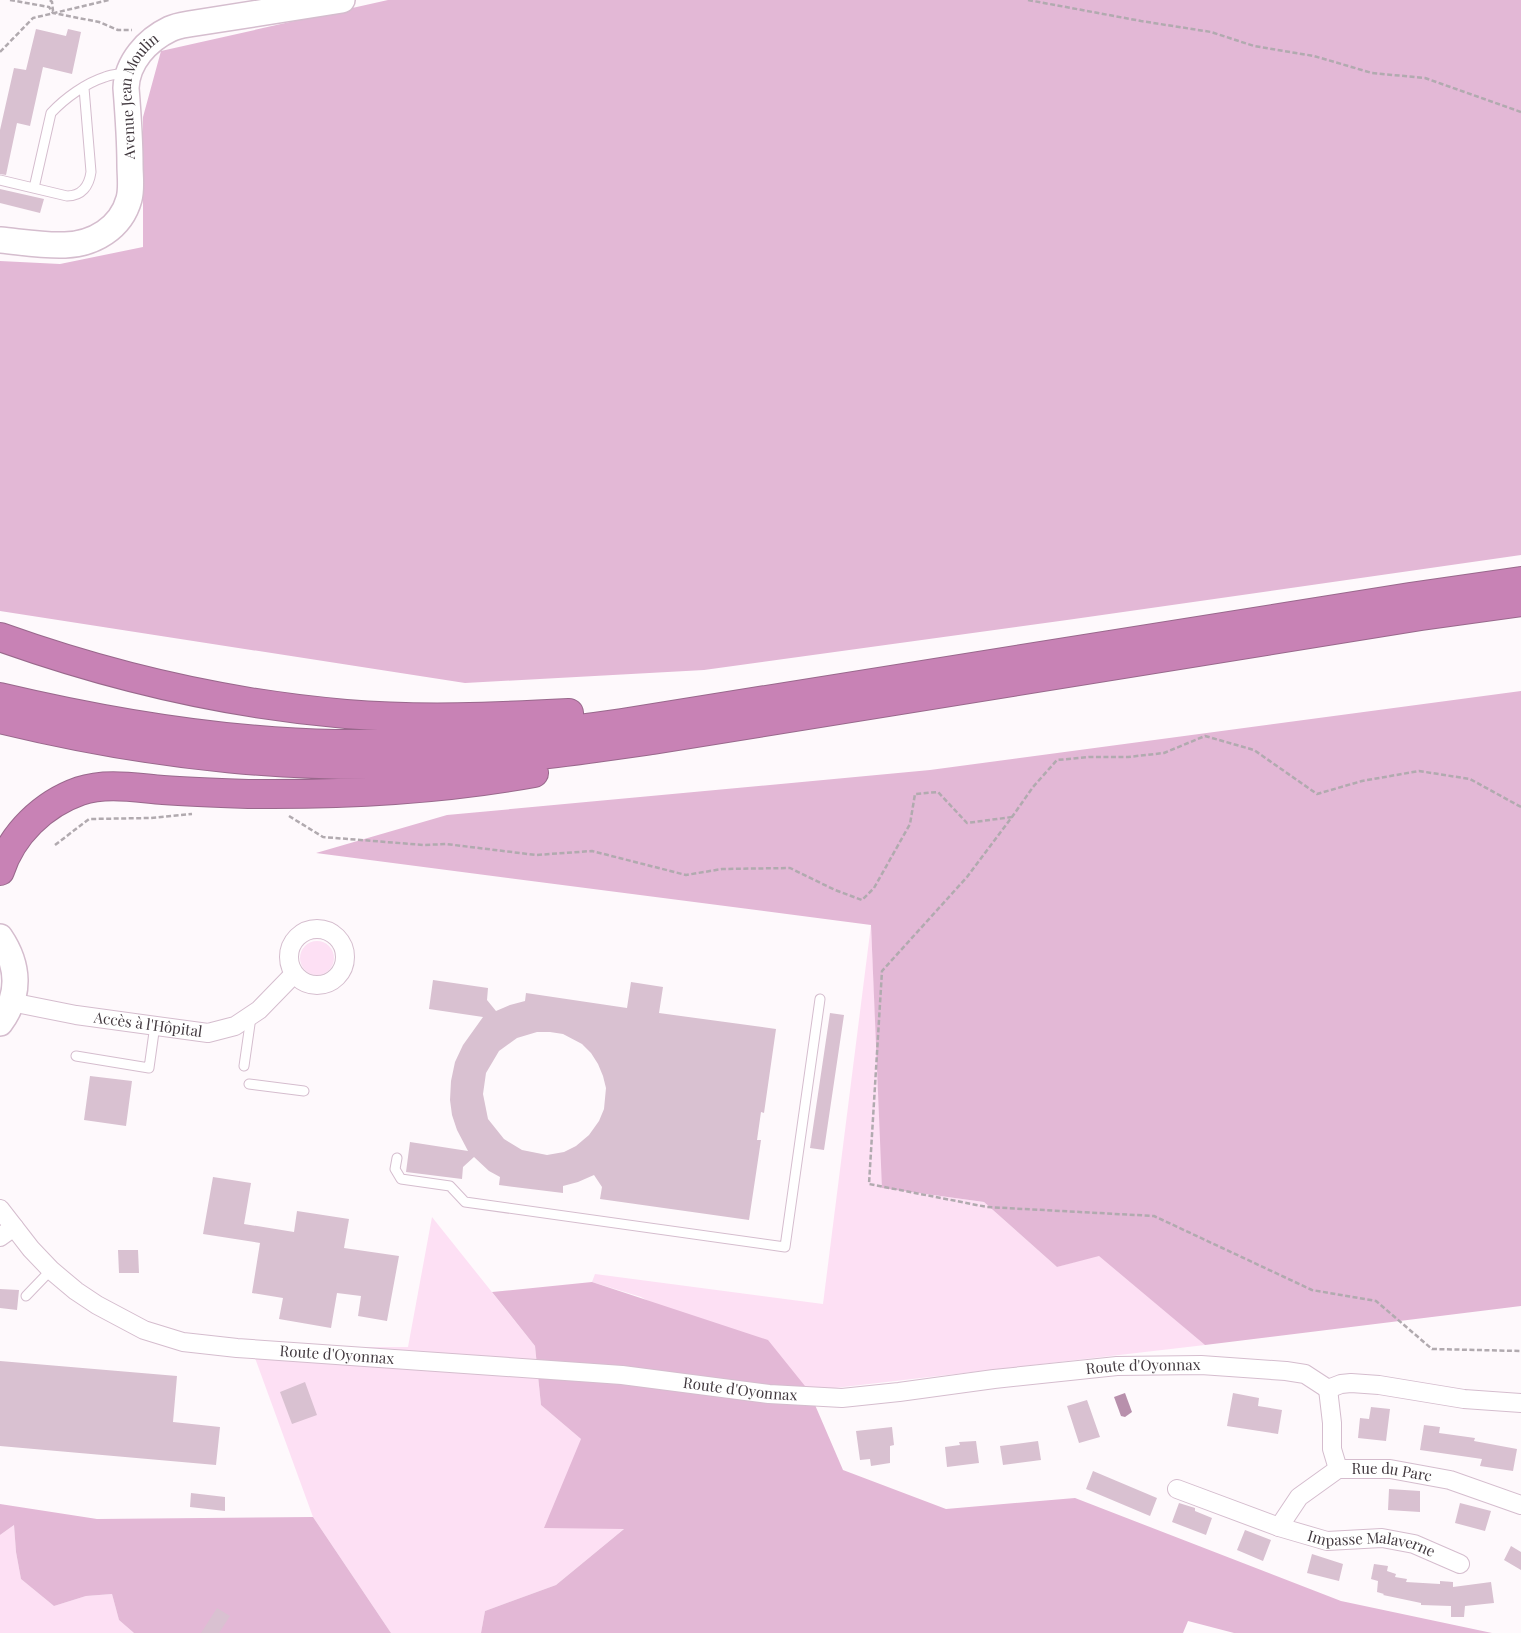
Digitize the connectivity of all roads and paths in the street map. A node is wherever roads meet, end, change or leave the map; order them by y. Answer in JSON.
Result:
{"nodes":[{"id":1,"x":10,"y":0,"type":"edge"},
{"id":2,"x":50,"y":0,"type":"edge"},
{"id":3,"x":109,"y":0,"type":"edge"},
{"id":4,"x":342,"y":0,"type":"edge"},
{"id":5,"x":1028,"y":0,"type":"edge"},
{"id":6,"x":53,"y":13,"type":"junction"},
{"id":7,"x":139,"y":27,"type":"dead end"},
{"id":8,"x":0,"y":52,"type":"edge"},
{"id":9,"x":128,"y":73,"type":"junction"},
{"id":10,"x":84,"y":88,"type":"junction"},
{"id":11,"x":1521,"y":112,"type":"edge"},
{"id":12,"x":0,"y":180,"type":"edge"},
{"id":13,"x":34,"y":188,"type":"junction"},
{"id":14,"x":0,"y":240,"type":"edge"},
{"id":15,"x":1521,"y":581,"type":"edge"},
{"id":16,"x":1521,"y":602,"type":"edge"},
{"id":17,"x":0,"y":637,"type":"edge"},
{"id":18,"x":0,"y":697,"type":"edge"},
{"id":19,"x":745,"y":704,"type":"junction"},
{"id":20,"x":811,"y":715,"type":"junction"},
{"id":21,"x":0,"y":719,"type":"edge"},
{"id":22,"x":1521,"y":806,"type":"edge"},
{"id":23,"x":284,"y":813,"type":"dead end"},
{"id":24,"x":193,"y":814,"type":"dead end"},
{"id":25,"x":1012,"y":817,"type":"junction"},
{"id":26,"x":55,"y":845,"type":"dead end"},
{"id":27,"x":0,"y":871,"type":"edge"},
{"id":28,"x":0,"y":937,"type":"edge"},
{"id":29,"x":294,"y":974,"type":"dead end"},
{"id":30,"x":820,"y":999,"type":"dead end"},
{"id":31,"x":5,"y":1012,"type":"edge"},
{"id":32,"x":251,"y":1015,"type":"junction"},
{"id":33,"x":155,"y":1025,"type":"junction"},
{"id":34,"x":76,"y":1056,"type":"dead end"},
{"id":35,"x":244,"y":1066,"type":"dead end"},
{"id":36,"x":249,"y":1084,"type":"dead end"},
{"id":37,"x":304,"y":1091,"type":"dead end"},
{"id":38,"x":397,"y":1158,"type":"dead end"},
{"id":39,"x":0,"y":1209,"type":"edge"},
{"id":40,"x":7,"y":1232,"type":"edge"},
{"id":41,"x":51,"y":1270,"type":"junction"},
{"id":42,"x":26,"y":1296,"type":"dead end"},
{"id":43,"x":1521,"y":1351,"type":"edge"},
{"id":44,"x":1328,"y":1389,"type":"junction"},
{"id":45,"x":1521,"y":1403,"type":"edge"},
{"id":46,"x":1338,"y":1469,"type":"junction"},
{"id":47,"x":1177,"y":1489,"type":"dead end"},
{"id":48,"x":1521,"y":1506,"type":"edge"},
{"id":49,"x":1279,"y":1527,"type":"junction"},
{"id":50,"x":1460,"y":1564,"type":"dead end"}],
"edges":[{"from":1,"to":6,"type":"path"},
{"from":2,"to":6,"type":"path"},
{"from":3,"to":6,"type":"path"},
{"from":4,"to":9,"type":"street","name":"Avenue Jean Moulin"},
{"from":5,"to":11,"type":"path"},
{"from":6,"to":7,"type":"path"},
{"from":6,"to":8,"type":"path"},
{"from":9,"to":10,"type":"lane"},
{"from":9,"to":14,"type":"street","name":"Avenue Jean Moulin"},
{"from":10,"to":13,"type":"lane"},
{"from":10,"to":13,"type":"lane"},
{"from":12,"to":13,"type":"lane"},
{"from":15,"to":19,"type":"highway"},
{"from":16,"to":20,"type":"highway"},
{"from":17,"to":19,"type":"highway"},
{"from":18,"to":19,"type":"highway"},
{"from":20,"to":21,"type":"highway"},
{"from":20,"to":27,"type":"highway"},
{"from":22,"to":25,"type":"path"},
{"from":23,"to":25,"type":"path"},
{"from":24,"to":26,"type":"path"},
{"from":25,"to":43,"type":"path"},
{"from":28,"to":31,"type":"street"},
{"from":29,"to":32,"type":"street","name":"Accès à l'Hôpital"},
{"from":30,"to":38,"type":"lane"},
{"from":31,"to":33,"type":"street","name":"Accès à l'Hôpital"},
{"from":32,"to":33,"type":"street","name":"Accès à l'Hôpital"},
{"from":32,"to":35,"type":"lane"},
{"from":33,"to":34,"type":"lane"},
{"from":36,"to":37,"type":"lane"},
{"from":39,"to":40,"type":"street","name":"Route d'Oyonnax"},
{"from":40,"to":41,"type":"street","name":"Route d'Oyonnax"},
{"from":41,"to":42,"type":"lane"},
{"from":41,"to":44,"type":"street","name":"Route d'Oyonnax"},
{"from":44,"to":45,"type":"street"},
{"from":44,"to":46,"type":"street","name":"Rue du Parc"},
{"from":46,"to":48,"type":"street","name":"Rue du Parc"},
{"from":46,"to":49,"type":"street"},
{"from":47,"to":49,"type":"street","name":"Impasse Malaverne"},
{"from":49,"to":50,"type":"street","name":"Impasse Malaverne"}]}
